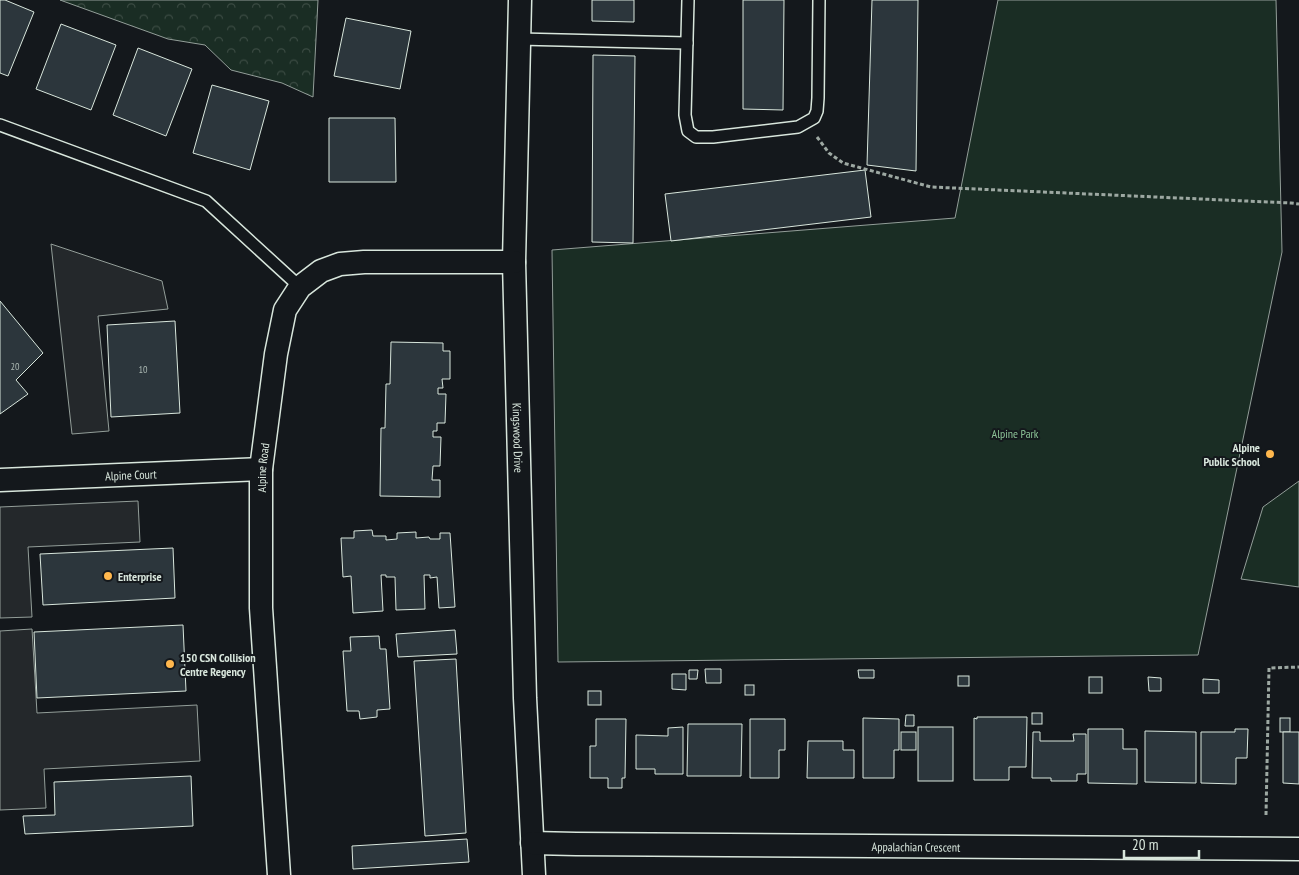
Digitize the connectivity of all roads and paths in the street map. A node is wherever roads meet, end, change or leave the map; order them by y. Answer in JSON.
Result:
{"nodes":[{"id":1,"x":520,"y":0,"type":"edge"},
{"id":2,"x":688,"y":0,"type":"edge"},
{"id":3,"x":819,"y":0,"type":"edge"},
{"id":4,"x":519,"y":39,"type":"junction"},
{"id":5,"x":687,"y":43,"type":"junction"},
{"id":6,"x":807,"y":122,"type":"junction"},
{"id":7,"x":0,"y":125,"type":"edge"},
{"id":8,"x":1299,"y":204,"type":"edge"},
{"id":9,"x":514,"y":262,"type":"junction"},
{"id":10,"x":300,"y":287,"type":"junction"},
{"id":11,"x":261,"y":469,"type":"junction"},
{"id":12,"x":0,"y":480,"type":"edge"},
{"id":13,"x":1299,"y":667,"type":"edge"},
{"id":14,"x":1266,"y":815,"type":"dead end"},
{"id":15,"x":532,"y":842,"type":"junction"},
{"id":16,"x":1299,"y":850,"type":"edge"},
{"id":17,"x":279,"y":875,"type":"edge"},
{"id":18,"x":534,"y":875,"type":"edge"}],
"edges":[{"from":1,"to":4,"type":"street","name":"Kingswood Drive"},
{"from":2,"to":5,"type":"lane"},
{"from":3,"to":6,"type":"lane"},
{"from":4,"to":5,"type":"lane"},
{"from":4,"to":9,"type":"street","name":"Kingswood Drive"},
{"from":5,"to":6,"type":"lane"},
{"from":6,"to":8,"type":"path"},
{"from":7,"to":10,"type":"lane"},
{"from":9,"to":10,"type":"street","name":"Alpine Road"},
{"from":9,"to":15,"type":"street","name":"Kingswood Drive"},
{"from":10,"to":11,"type":"street","name":"Alpine Road"},
{"from":11,"to":12,"type":"street","name":"Alpine Court"},
{"from":11,"to":17,"type":"street","name":"Alpine Road"},
{"from":13,"to":14,"type":"path"},
{"from":15,"to":16,"type":"street","name":"Appalachian Crescent"},
{"from":15,"to":18,"type":"street","name":"Kingswood Drive"}]}
